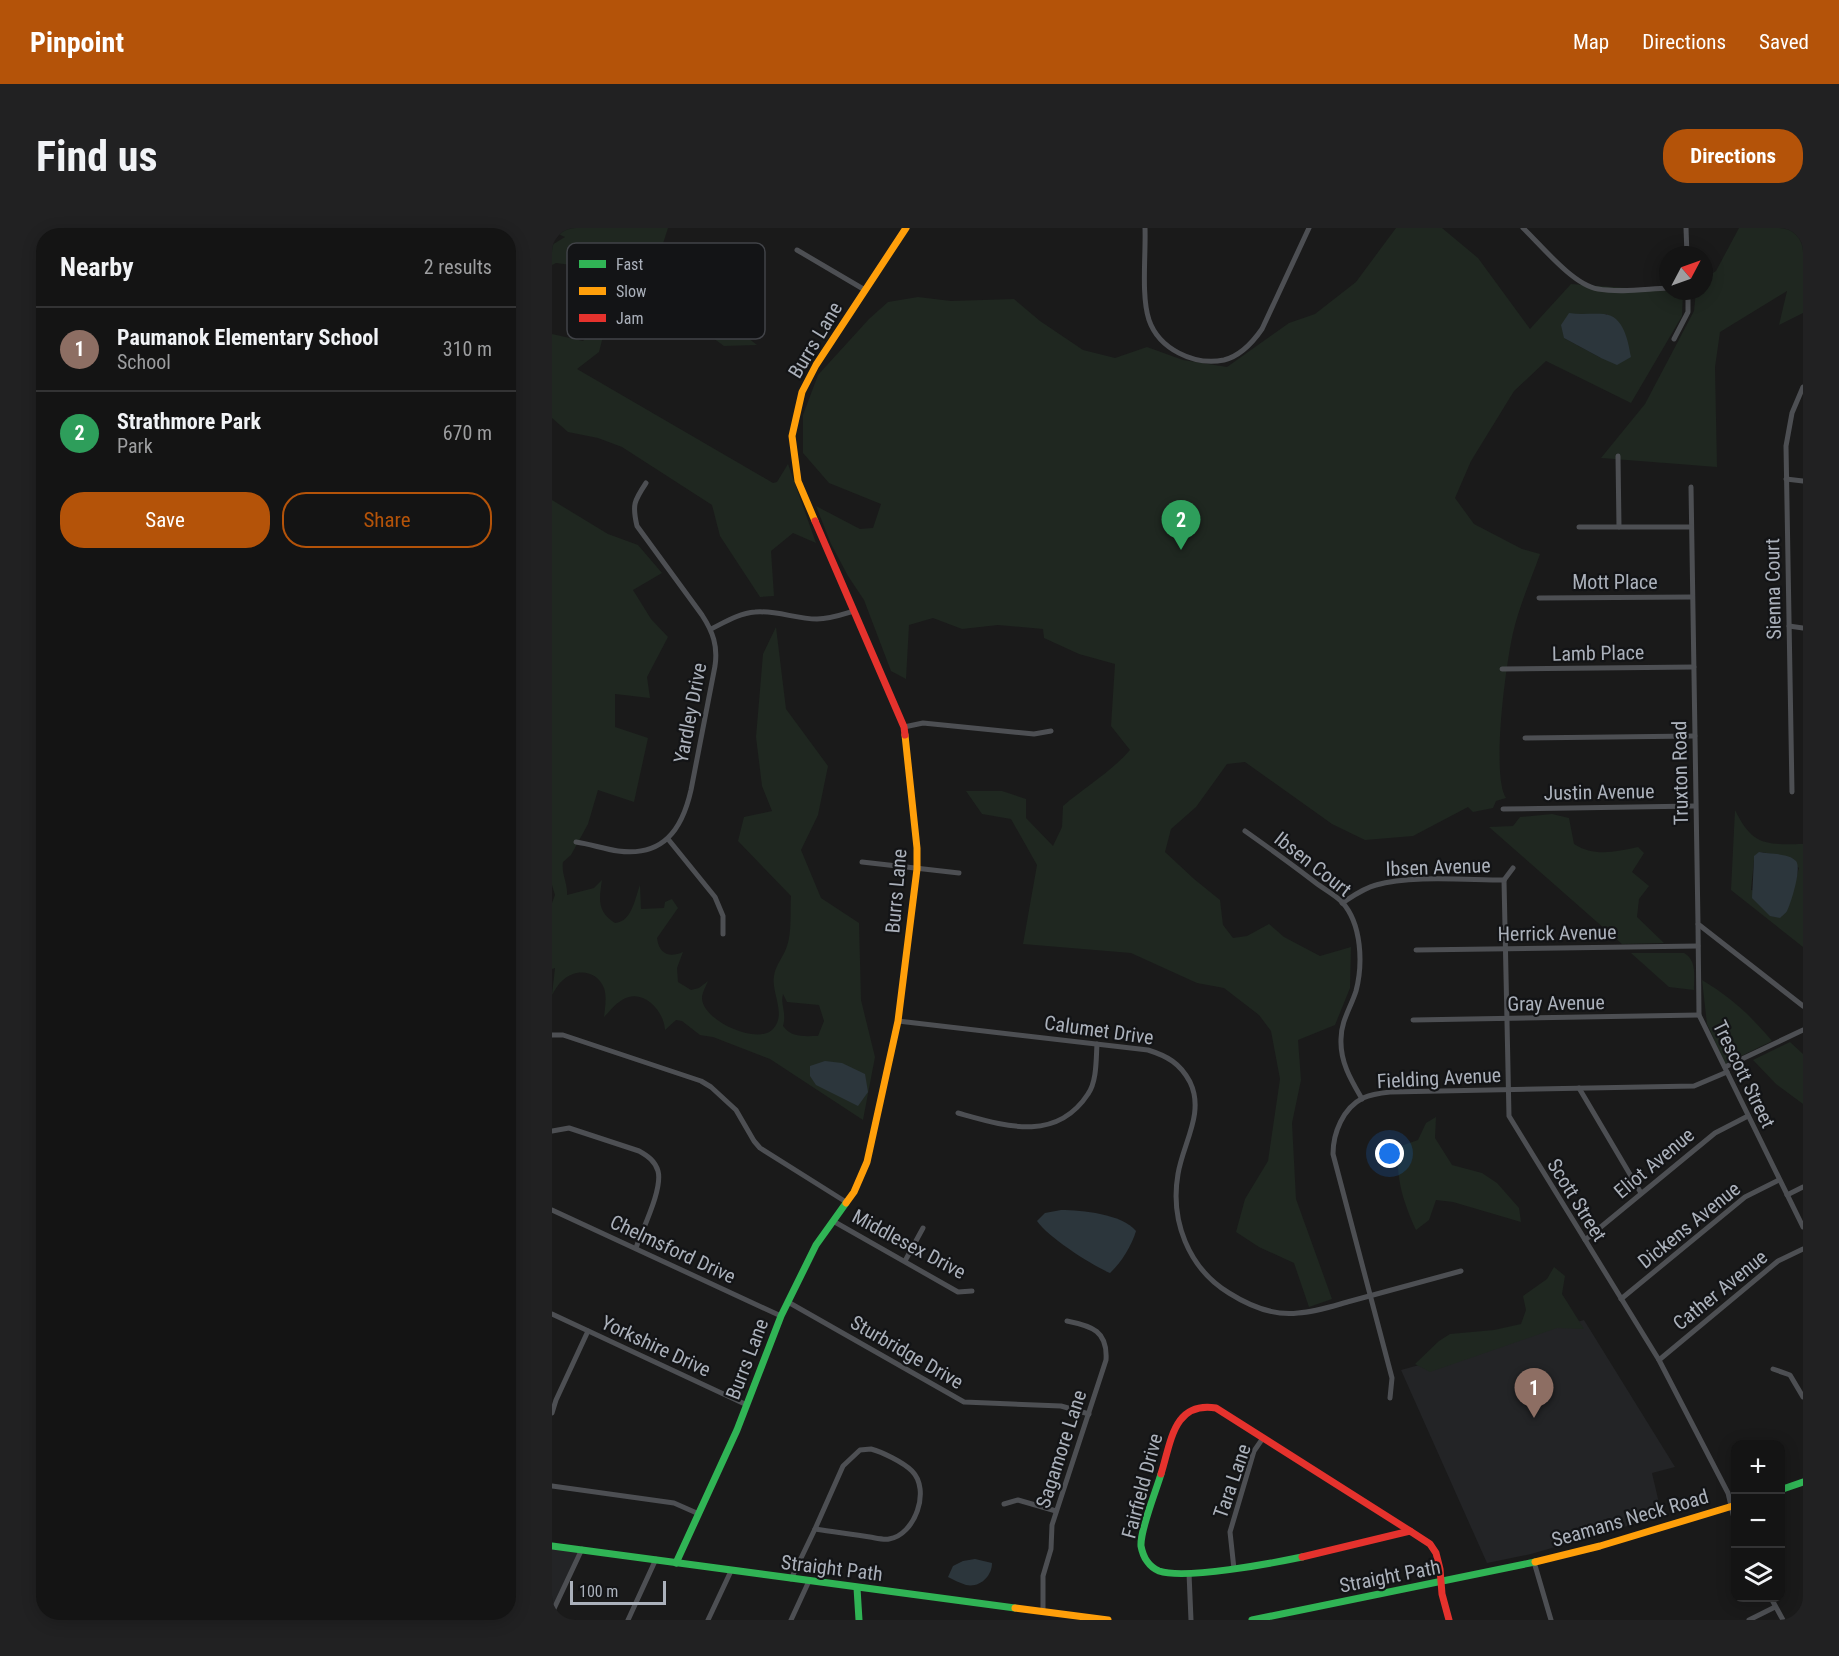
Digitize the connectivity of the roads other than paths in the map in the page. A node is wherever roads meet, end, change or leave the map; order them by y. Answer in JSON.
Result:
{"nodes":[{"id":1,"x":906,"y":228,"type":"edge"},
{"id":2,"x":1145,"y":228,"type":"edge"},
{"id":3,"x":1309,"y":228,"type":"edge"},
{"id":4,"x":1523,"y":228,"type":"edge"},
{"id":5,"x":1686,"y":228,"type":"edge"},
{"id":6,"x":1687,"y":246,"type":"edge"},
{"id":7,"x":797,"y":250,"type":"dead end"},
{"id":8,"x":1659,"y":288,"type":"edge"},
{"id":9,"x":865,"y":290,"type":"junction"},
{"id":10,"x":1688,"y":300,"type":"edge"},
{"id":11,"x":1674,"y":339,"type":"dead end"},
{"id":12,"x":1803,"y":387,"type":"edge"},
{"id":13,"x":1618,"y":456,"type":"dead end"},
{"id":14,"x":1786,"y":479,"type":"junction"},
{"id":15,"x":1803,"y":481,"type":"edge"},
{"id":16,"x":646,"y":483,"type":"dead end"},
{"id":17,"x":1691,"y":487,"type":"dead end"},
{"id":18,"x":1579,"y":527,"type":"dead end"},
{"id":19,"x":1619,"y":527,"type":"junction"},
{"id":20,"x":1692,"y":527,"type":"junction"},
{"id":21,"x":1692,"y":597,"type":"junction"},
{"id":22,"x":1539,"y":598,"type":"dead end"},
{"id":23,"x":854,"y":611,"type":"junction"},
{"id":24,"x":1789,"y":626,"type":"junction"},
{"id":25,"x":1803,"y":628,"type":"edge"},
{"id":26,"x":711,"y":629,"type":"junction"},
{"id":27,"x":1694,"y":667,"type":"junction"},
{"id":28,"x":1502,"y":669,"type":"dead end"},
{"id":29,"x":904,"y":727,"type":"junction"},
{"id":30,"x":1051,"y":731,"type":"dead end"},
{"id":31,"x":1695,"y":736,"type":"junction"},
{"id":32,"x":1525,"y":738,"type":"dead end"},
{"id":33,"x":1792,"y":792,"type":"dead end"},
{"id":34,"x":1695,"y":806,"type":"junction"},
{"id":35,"x":1503,"y":808,"type":"dead end"},
{"id":36,"x":1245,"y":831,"type":"dead end"},
{"id":37,"x":668,"y":839,"type":"junction"},
{"id":38,"x":576,"y":842,"type":"dead end"},
{"id":39,"x":862,"y":862,"type":"dead end"},
{"id":40,"x":1513,"y":868,"type":"dead end"},
{"id":41,"x":916,"y":869,"type":"junction"},
{"id":42,"x":958,"y":873,"type":"dead end"},
{"id":43,"x":1504,"y":880,"type":"junction"},
{"id":44,"x":1342,"y":903,"type":"junction"},
{"id":45,"x":1698,"y":924,"type":"junction"},
{"id":46,"x":723,"y":934,"type":"dead end"},
{"id":47,"x":1698,"y":946,"type":"junction"},
{"id":48,"x":1505,"y":949,"type":"junction"},
{"id":49,"x":1416,"y":950,"type":"dead end"},
{"id":50,"x":1803,"y":1006,"type":"edge"},
{"id":51,"x":1699,"y":1015,"type":"junction"},
{"id":52,"x":1507,"y":1019,"type":"junction"},
{"id":53,"x":1413,"y":1020,"type":"dead end"},
{"id":54,"x":898,"y":1021,"type":"junction"},
{"id":55,"x":1803,"y":1030,"type":"edge"},
{"id":56,"x":552,"y":1035,"type":"edge"},
{"id":57,"x":1097,"y":1044,"type":"junction"},
{"id":58,"x":1726,"y":1070,"type":"junction"},
{"id":59,"x":1579,"y":1088,"type":"junction"},
{"id":60,"x":1508,"y":1089,"type":"junction"},
{"id":61,"x":1362,"y":1099,"type":"junction"},
{"id":62,"x":958,"y":1113,"type":"dead end"},
{"id":63,"x":1748,"y":1116,"type":"junction"},
{"id":64,"x":552,"y":1131,"type":"edge"},
{"id":65,"x":1779,"y":1180,"type":"junction"},
{"id":66,"x":1803,"y":1187,"type":"edge"},
{"id":67,"x":1641,"y":1193,"type":"junction"},
{"id":68,"x":1787,"y":1195,"type":"junction"},
{"id":69,"x":846,"y":1202,"type":"junction"},
{"id":70,"x":552,"y":1210,"type":"edge"},
{"id":71,"x":833,"y":1221,"type":"junction"},
{"id":72,"x":1803,"y":1227,"type":"edge"},
{"id":73,"x":923,"y":1228,"type":"dead end"},
{"id":74,"x":1585,"y":1240,"type":"junction"},
{"id":75,"x":636,"y":1248,"type":"junction"},
{"id":76,"x":1803,"y":1249,"type":"edge"},
{"id":77,"x":904,"y":1261,"type":"junction"},
{"id":78,"x":1461,"y":1270,"type":"dead end"},
{"id":79,"x":972,"y":1291,"type":"dead end"},
{"id":80,"x":1371,"y":1296,"type":"junction"},
{"id":81,"x":1621,"y":1299,"type":"junction"},
{"id":82,"x":788,"y":1302,"type":"junction"},
{"id":83,"x":552,"y":1314,"type":"edge"},
{"id":84,"x":781,"y":1316,"type":"junction"},
{"id":85,"x":1067,"y":1321,"type":"dead end"},
{"id":86,"x":588,"y":1331,"type":"junction"},
{"id":87,"x":1659,"y":1360,"type":"junction"},
{"id":88,"x":1773,"y":1369,"type":"dead end"},
{"id":89,"x":1803,"y":1397,"type":"edge"},
{"id":90,"x":1390,"y":1398,"type":"dead end"},
{"id":91,"x":747,"y":1405,"type":"junction"},
{"id":92,"x":552,"y":1413,"type":"edge"},
{"id":93,"x":1089,"y":1414,"type":"junction"},
{"id":94,"x":1263,"y":1438,"type":"junction"},
{"id":95,"x":1803,"y":1482,"type":"edge"},
{"id":96,"x":552,"y":1486,"type":"edge"},
{"id":97,"x":1785,"y":1488,"type":"edge"},
{"id":98,"x":1731,"y":1500,"type":"edge"},
{"id":99,"x":1004,"y":1504,"type":"dead end"},
{"id":100,"x":1731,"y":1506,"type":"edge"},
{"id":101,"x":1056,"y":1511,"type":"junction"},
{"id":102,"x":699,"y":1514,"type":"junction"},
{"id":103,"x":815,"y":1529,"type":"junction"},
{"id":104,"x":1410,"y":1531,"type":"junction"},
{"id":105,"x":552,"y":1546,"type":"edge"},
{"id":106,"x":582,"y":1549,"type":"junction"},
{"id":107,"x":656,"y":1559,"type":"junction"},
{"id":108,"x":1534,"y":1562,"type":"junction"},
{"id":109,"x":676,"y":1563,"type":"junction"},
{"id":110,"x":1234,"y":1569,"type":"junction"},
{"id":111,"x":731,"y":1571,"type":"junction"},
{"id":112,"x":1188,"y":1573,"type":"junction"},
{"id":113,"x":791,"y":1579,"type":"junction"},
{"id":114,"x":809,"y":1581,"type":"junction"},
{"id":115,"x":1441,"y":1582,"type":"junction"},
{"id":116,"x":857,"y":1588,"type":"junction"},
{"id":117,"x":1773,"y":1602,"type":"edge"},
{"id":118,"x":1775,"y":1607,"type":"junction"},
{"id":119,"x":1043,"y":1611,"type":"junction"},
{"id":120,"x":552,"y":1613,"type":"edge"},
{"id":121,"x":628,"y":1620,"type":"edge"},
{"id":122,"x":708,"y":1620,"type":"edge"},
{"id":123,"x":791,"y":1620,"type":"edge"},
{"id":124,"x":860,"y":1620,"type":"edge"},
{"id":125,"x":1108,"y":1620,"type":"edge"},
{"id":126,"x":1191,"y":1620,"type":"edge"},
{"id":127,"x":1252,"y":1620,"type":"edge"},
{"id":128,"x":1449,"y":1620,"type":"edge"},
{"id":129,"x":1551,"y":1620,"type":"edge"},
{"id":130,"x":1749,"y":1620,"type":"edge"},
{"id":131,"x":1783,"y":1620,"type":"edge"}],
"edges":[{"from":1,"to":9,"type":"street","name":"Burrs Lane"},
{"from":2,"to":3,"type":"street"},
{"from":4,"to":8,"type":"street"},
{"from":5,"to":6,"type":"street"},
{"from":7,"to":9,"type":"street"},
{"from":9,"to":23,"type":"street","name":"Burrs Lane"},
{"from":10,"to":11,"type":"street"},
{"from":12,"to":14,"type":"street","name":"Sienna Court"},
{"from":13,"to":19,"type":"street"},
{"from":14,"to":15,"type":"street"},
{"from":14,"to":24,"type":"street","name":"Sienna Court"},
{"from":16,"to":26,"type":"street","name":"Yardley Drive"},
{"from":17,"to":20,"type":"street","name":"Truxton Road"},
{"from":18,"to":19,"type":"street"},
{"from":19,"to":20,"type":"street"},
{"from":20,"to":21,"type":"street","name":"Truxton Road"},
{"from":21,"to":22,"type":"street","name":"Mott Place"},
{"from":21,"to":27,"type":"street","name":"Truxton Road"},
{"from":23,"to":26,"type":"street"},
{"from":23,"to":29,"type":"street","name":"Burrs Lane"},
{"from":24,"to":25,"type":"street"},
{"from":24,"to":33,"type":"street","name":"Sienna Court"},
{"from":26,"to":37,"type":"street","name":"Yardley Drive"},
{"from":27,"to":28,"type":"street","name":"Lamb Place"},
{"from":27,"to":31,"type":"street","name":"Truxton Road"},
{"from":29,"to":30,"type":"street"},
{"from":29,"to":41,"type":"street","name":"Burrs Lane"},
{"from":31,"to":32,"type":"street"},
{"from":31,"to":34,"type":"street","name":"Truxton Road"},
{"from":34,"to":35,"type":"street","name":"Justin Avenue"},
{"from":34,"to":45,"type":"street","name":"Truxton Road"},
{"from":36,"to":44,"type":"street","name":"Ibsen Court"},
{"from":37,"to":38,"type":"street"},
{"from":37,"to":46,"type":"street"},
{"from":39,"to":41,"type":"street"},
{"from":40,"to":43,"type":"street"},
{"from":41,"to":42,"type":"street"},
{"from":41,"to":54,"type":"street","name":"Burrs Lane"},
{"from":43,"to":44,"type":"street","name":"Ibsen Avenue"},
{"from":43,"to":48,"type":"street","name":"Scott Street"},
{"from":44,"to":61,"type":"street","name":"Ibsen Court"},
{"from":45,"to":47,"type":"street","name":"Trescott Street"},
{"from":45,"to":50,"type":"street"},
{"from":47,"to":48,"type":"street","name":"Herrick Avenue"},
{"from":47,"to":51,"type":"street","name":"Trescott Street"},
{"from":48,"to":49,"type":"street","name":"Herrick Avenue"},
{"from":48,"to":52,"type":"street","name":"Scott Street"},
{"from":51,"to":52,"type":"street","name":"Gray Avenue"},
{"from":51,"to":58,"type":"street","name":"Trescott Street"},
{"from":52,"to":53,"type":"street","name":"Gray Avenue"},
{"from":52,"to":60,"type":"street","name":"Scott Street"},
{"from":54,"to":57,"type":"street","name":"Calumet Drive"},
{"from":54,"to":69,"type":"street","name":"Burrs Lane"},
{"from":55,"to":58,"type":"street","name":"Fielding Avenue"},
{"from":56,"to":69,"type":"street"},
{"from":57,"to":62,"type":"street"},
{"from":57,"to":80,"type":"street","name":"Calumet Drive"},
{"from":58,"to":59,"type":"street","name":"Fielding Avenue"},
{"from":58,"to":63,"type":"street","name":"Trescott Street"},
{"from":59,"to":60,"type":"street","name":"Fielding Avenue"},
{"from":59,"to":67,"type":"street"},
{"from":60,"to":61,"type":"street","name":"Fielding Avenue"},
{"from":60,"to":74,"type":"street","name":"Scott Street"},
{"from":61,"to":80,"type":"street","name":"Fielding Avenue"},
{"from":63,"to":65,"type":"street","name":"Trescott Street"},
{"from":63,"to":67,"type":"street","name":"Eliot Avenue"},
{"from":64,"to":75,"type":"street"},
{"from":65,"to":68,"type":"street","name":"Trescott Street"},
{"from":65,"to":81,"type":"street","name":"Dickens Avenue"},
{"from":66,"to":68,"type":"street"},
{"from":67,"to":74,"type":"street","name":"Eliot Avenue"},
{"from":68,"to":72,"type":"street","name":"Trescott Street"},
{"from":69,"to":71,"type":"street","name":"Burrs Lane"},
{"from":70,"to":75,"type":"street","name":"Chelmsford Drive"},
{"from":71,"to":77,"type":"street","name":"Middlesex Drive"},
{"from":71,"to":82,"type":"street","name":"Burrs Lane"},
{"from":73,"to":77,"type":"street"},
{"from":74,"to":81,"type":"street","name":"Scott Street"},
{"from":75,"to":84,"type":"street","name":"Chelmsford Drive"},
{"from":76,"to":87,"type":"street","name":"Cather Avenue"},
{"from":77,"to":79,"type":"street","name":"Middlesex Drive"},
{"from":78,"to":80,"type":"street","name":"Calumet Drive"},
{"from":80,"to":90,"type":"street","name":"Fielding Avenue"},
{"from":81,"to":87,"type":"street","name":"Scott Street"},
{"from":82,"to":84,"type":"street","name":"Burrs Lane"},
{"from":82,"to":93,"type":"street","name":"Sturbridge Drive"},
{"from":83,"to":86,"type":"street","name":"Yorkshire Drive"},
{"from":84,"to":91,"type":"street","name":"Burrs Lane"},
{"from":85,"to":93,"type":"street","name":"Sagamore Lane"},
{"from":86,"to":91,"type":"street","name":"Yorkshire Drive"},
{"from":86,"to":92,"type":"street"},
{"from":87,"to":98,"type":"street","name":"Scott Street"},
{"from":88,"to":89,"type":"street"},
{"from":91,"to":102,"type":"street","name":"Burrs Lane"},
{"from":93,"to":101,"type":"street","name":"Sagamore Lane"},
{"from":94,"to":104,"type":"street","name":"Fairfield Drive"},
{"from":94,"to":110,"type":"street","name":"Tara Lane"},
{"from":94,"to":112,"type":"street","name":"Fairfield Drive"},
{"from":95,"to":97,"type":"street"},
{"from":96,"to":102,"type":"street"},
{"from":99,"to":101,"type":"street"},
{"from":100,"to":108,"type":"street","name":"Seamans Neck Road"},
{"from":101,"to":119,"type":"street","name":"Sagamore Lane"},
{"from":102,"to":109,"type":"street","name":"Burrs Lane"},
{"from":103,"to":103,"type":"street"},
{"from":103,"to":113,"type":"street"},
{"from":104,"to":110,"type":"street","name":"Fairfield Drive"},
{"from":104,"to":115,"type":"street","name":"Fairfield Drive"},
{"from":105,"to":106,"type":"street","name":"Straight Path"},
{"from":106,"to":107,"type":"street","name":"Straight Path"},
{"from":106,"to":120,"type":"street"},
{"from":107,"to":109,"type":"street","name":"Straight Path"},
{"from":107,"to":121,"type":"street"},
{"from":108,"to":115,"type":"street","name":"Straight Path"},
{"from":108,"to":129,"type":"street"},
{"from":109,"to":111,"type":"street","name":"Straight Path"},
{"from":110,"to":112,"type":"street","name":"Fairfield Drive"},
{"from":111,"to":113,"type":"street","name":"Straight Path"},
{"from":111,"to":122,"type":"street"},
{"from":112,"to":126,"type":"street"},
{"from":113,"to":114,"type":"street","name":"Straight Path"},
{"from":114,"to":116,"type":"street","name":"Straight Path"},
{"from":114,"to":123,"type":"street"},
{"from":115,"to":127,"type":"street","name":"Straight Path"},
{"from":115,"to":128,"type":"street","name":"Fairfield Drive"},
{"from":116,"to":119,"type":"street","name":"Straight Path"},
{"from":116,"to":124,"type":"street"},
{"from":117,"to":118,"type":"street"},
{"from":118,"to":130,"type":"street"},
{"from":118,"to":131,"type":"street"},
{"from":119,"to":125,"type":"street","name":"Straight Path"}]}
